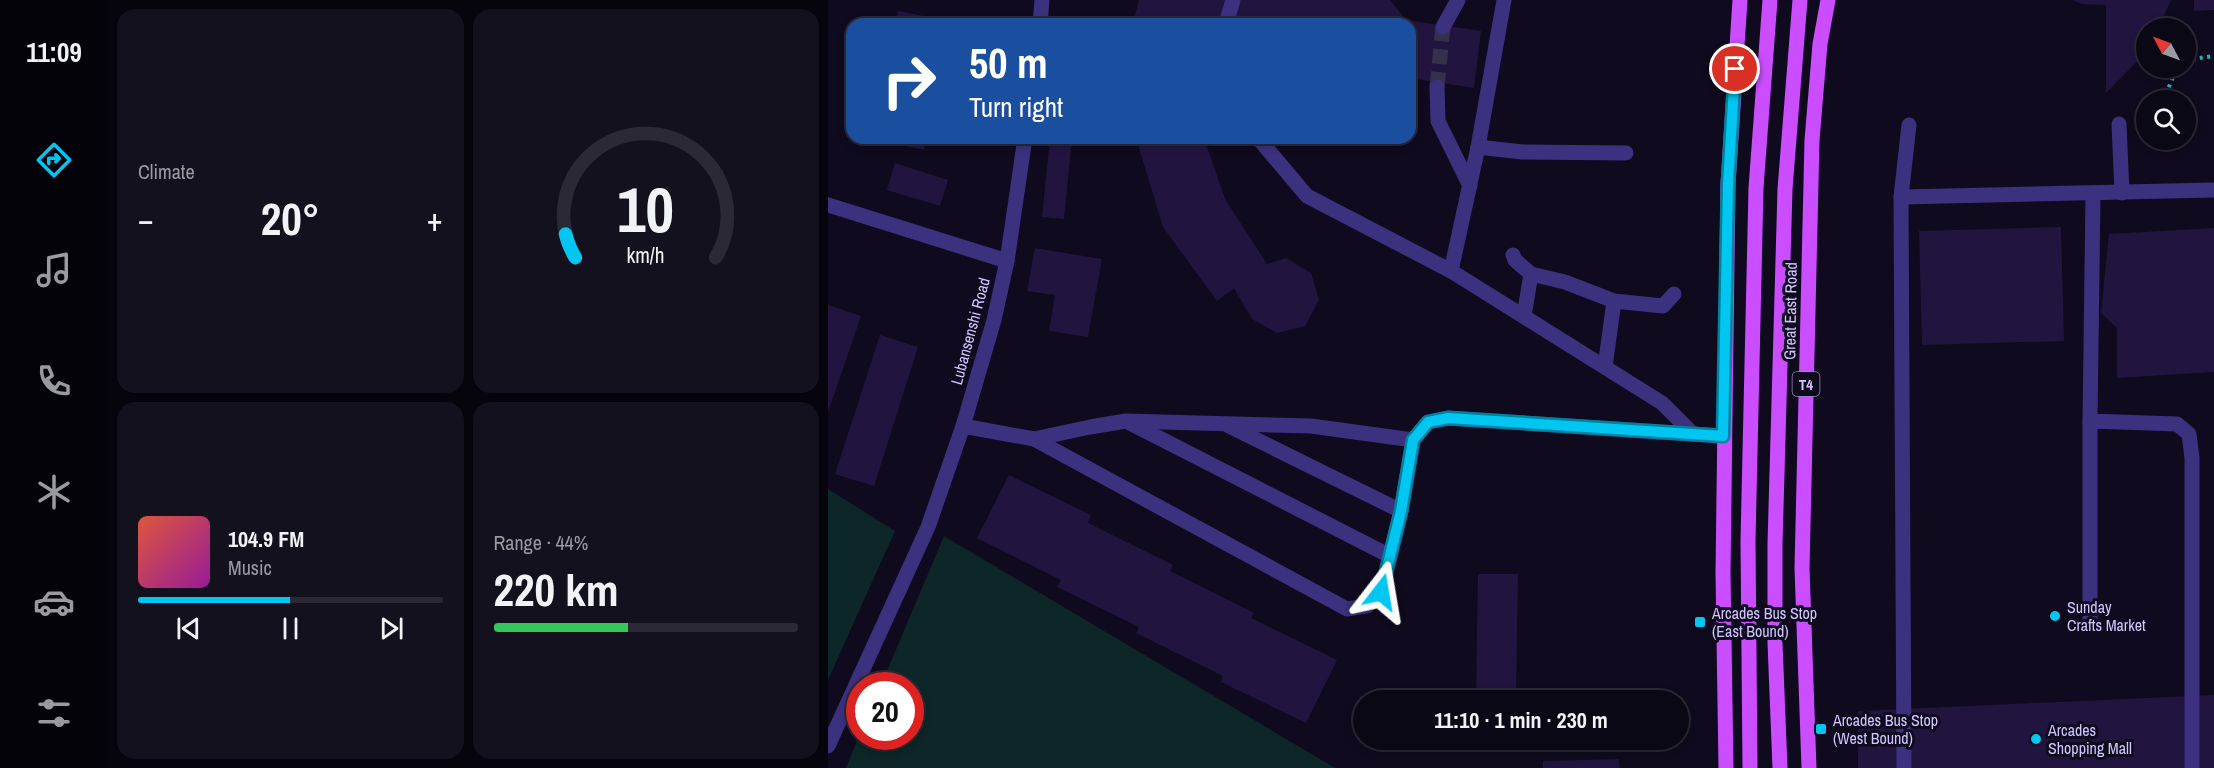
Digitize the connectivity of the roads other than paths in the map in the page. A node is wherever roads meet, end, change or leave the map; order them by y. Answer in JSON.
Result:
{"nodes":[{"id":1,"x":1042,"y":0,"type":"edge"},
{"id":2,"x":1233,"y":0,"type":"edge"},
{"id":3,"x":1458,"y":0,"type":"edge"},
{"id":4,"x":1504,"y":0,"type":"edge"},
{"id":5,"x":1740,"y":0,"type":"edge"},
{"id":6,"x":1770,"y":0,"type":"edge"},
{"id":7,"x":1800,"y":0,"type":"edge"},
{"id":8,"x":1828,"y":0,"type":"edge"},
{"id":9,"x":1040,"y":18,"type":"edge"},
{"id":10,"x":1228,"y":18,"type":"edge"},
{"id":11,"x":1443,"y":27,"type":"tunnel mouth"},
{"id":12,"x":1437,"y":87,"type":"tunnel mouth"},
{"id":13,"x":2119,"y":124,"type":"dead end"},
{"id":14,"x":1909,"y":125,"type":"dead end"},
{"id":15,"x":1024,"y":144,"type":"edge"},
{"id":16,"x":1263,"y":144,"type":"edge"},
{"id":17,"x":1478,"y":147,"type":"junction"},
{"id":18,"x":1626,"y":153,"type":"dead end"},
{"id":19,"x":1470,"y":186,"type":"junction"},
{"id":20,"x":2214,"y":190,"type":"edge"},
{"id":21,"x":2122,"y":193,"type":"junction"},
{"id":22,"x":2093,"y":194,"type":"junction"},
{"id":23,"x":1901,"y":196,"type":"junction"},
{"id":24,"x":828,"y":205,"type":"edge"},
{"id":25,"x":1513,"y":255,"type":"dead end"},
{"id":26,"x":1007,"y":261,"type":"junction"},
{"id":27,"x":1452,"y":271,"type":"junction"},
{"id":28,"x":1531,"y":274,"type":"junction"},
{"id":29,"x":1674,"y":294,"type":"dead end"},
{"id":30,"x":1614,"y":301,"type":"junction"},
{"id":31,"x":1524,"y":316,"type":"junction"},
{"id":32,"x":1605,"y":367,"type":"junction"},
{"id":33,"x":1126,"y":421,"type":"junction"},
{"id":34,"x":2090,"y":421,"type":"junction"},
{"id":35,"x":1225,"y":424,"type":"junction"},
{"id":36,"x":963,"y":426,"type":"junction"},
{"id":37,"x":1693,"y":434,"type":"junction"},
{"id":38,"x":1723,"y":436,"type":"junction"},
{"id":39,"x":1034,"y":439,"type":"junction"},
{"id":40,"x":1413,"y":440,"type":"junction"},
{"id":41,"x":1401,"y":511,"type":"junction"},
{"id":42,"x":1390,"y":556,"type":"junction"},
{"id":43,"x":2090,"y":620,"type":"dead end"},
{"id":44,"x":828,"y":746,"type":"edge"},
{"id":45,"x":1726,"y":768,"type":"edge"},
{"id":46,"x":1750,"y":768,"type":"edge"},
{"id":47,"x":1780,"y":768,"type":"edge"},
{"id":48,"x":1809,"y":768,"type":"edge"},
{"id":49,"x":1904,"y":768,"type":"edge"},
{"id":50,"x":2192,"y":768,"type":"edge"}],
"edges":[{"from":1,"to":9,"type":"street"},
{"from":2,"to":10,"type":"street"},
{"from":3,"to":11,"type":"street"},
{"from":4,"to":17,"type":"street"},
{"from":5,"to":38,"type":"main road"},
{"from":6,"to":46,"type":"main road"},
{"from":7,"to":47,"type":"main road","name":"Great East Road","number":"T4"},
{"from":8,"to":48,"type":"main road","name":"Great East Road","number":"T4"},
{"from":12,"to":19,"type":"street"},
{"from":13,"to":21,"type":"street"},
{"from":14,"to":23,"type":"street"},
{"from":15,"to":26,"type":"street","name":"Lubansenshi Road"},
{"from":16,"to":27,"type":"street"},
{"from":17,"to":18,"type":"street"},
{"from":17,"to":19,"type":"street"},
{"from":19,"to":27,"type":"street"},
{"from":20,"to":21,"type":"street"},
{"from":21,"to":22,"type":"street"},
{"from":22,"to":23,"type":"street"},
{"from":22,"to":34,"type":"street"},
{"from":23,"to":49,"type":"street"},
{"from":24,"to":26,"type":"street"},
{"from":25,"to":28,"type":"street"},
{"from":26,"to":36,"type":"street","name":"Lubansenshi Road"},
{"from":27,"to":31,"type":"street"},
{"from":28,"to":30,"type":"street"},
{"from":28,"to":31,"type":"street"},
{"from":29,"to":30,"type":"street"},
{"from":30,"to":32,"type":"street"},
{"from":31,"to":32,"type":"street"},
{"from":32,"to":37,"type":"street"},
{"from":33,"to":35,"type":"street"},
{"from":33,"to":39,"type":"street"},
{"from":33,"to":42,"type":"street"},
{"from":34,"to":43,"type":"street"},
{"from":34,"to":50,"type":"street"},
{"from":35,"to":40,"type":"street"},
{"from":35,"to":41,"type":"street"},
{"from":36,"to":39,"type":"street"},
{"from":36,"to":44,"type":"street","name":"Lubansenshi Road"},
{"from":37,"to":38,"type":"street"},
{"from":37,"to":40,"type":"street"},
{"from":38,"to":45,"type":"main road"},
{"from":39,"to":42,"type":"street"},
{"from":40,"to":41,"type":"street"},
{"from":41,"to":42,"type":"street"}]}
